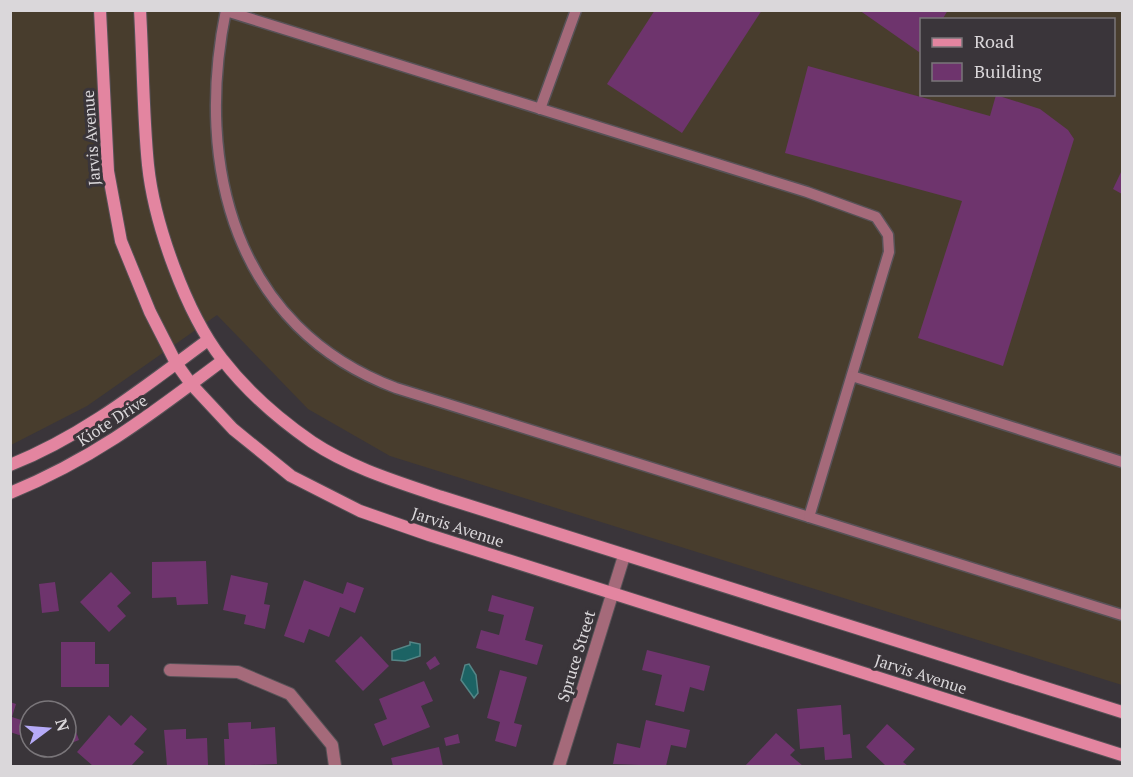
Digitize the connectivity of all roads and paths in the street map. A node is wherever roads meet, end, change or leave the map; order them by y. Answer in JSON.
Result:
{"nodes":[{"id":1,"x":100,"y":10,"type":"edge"},
{"id":2,"x":140,"y":10,"type":"edge"},
{"id":3,"x":576,"y":10,"type":"edge"},
{"id":4,"x":226,"y":11,"type":"edge"},
{"id":5,"x":540,"y":109,"type":"junction"},
{"id":6,"x":208,"y":339,"type":"junction"},
{"id":7,"x":222,"y":360,"type":"junction"},
{"id":8,"x":176,"y":363,"type":"junction"},
{"id":9,"x":852,"y":376,"type":"junction"},
{"id":10,"x":191,"y":384,"type":"junction"},
{"id":11,"x":1122,"y":462,"type":"edge"},
{"id":12,"x":10,"y":465,"type":"edge"},
{"id":13,"x":10,"y":493,"type":"edge"},
{"id":14,"x":809,"y":517,"type":"junction"},
{"id":15,"x":624,"y":556,"type":"junction"},
{"id":16,"x":612,"y":594,"type":"junction"},
{"id":17,"x":1122,"y":615,"type":"edge"},
{"id":18,"x":170,"y":670,"type":"dead end"},
{"id":19,"x":1122,"y":712,"type":"edge"},
{"id":20,"x":1122,"y":755,"type":"edge"},
{"id":21,"x":335,"y":766,"type":"edge"},
{"id":22,"x":559,"y":766,"type":"edge"}],
"edges":[{"from":1,"to":8,"type":"main road","name":"Jarvis Avenue"},
{"from":2,"to":6,"type":"main road","name":"Jarvis Avenue"},
{"from":3,"to":5,"type":"lane"},
{"from":4,"to":5,"type":"lane"},
{"from":4,"to":14,"type":"lane"},
{"from":5,"to":9,"type":"lane"},
{"from":6,"to":7,"type":"main road","name":"Jarvis Avenue"},
{"from":6,"to":8,"type":"main road","name":"Kiote Drive"},
{"from":7,"to":10,"type":"main road","name":"Kiote Drive"},
{"from":7,"to":15,"type":"main road","name":"Jarvis Avenue"},
{"from":8,"to":10,"type":"main road","name":"Jarvis Avenue"},
{"from":8,"to":12,"type":"main road","name":"Kiote Drive"},
{"from":9,"to":11,"type":"lane"},
{"from":9,"to":14,"type":"lane"},
{"from":10,"to":13,"type":"main road","name":"Kiote Drive"},
{"from":10,"to":16,"type":"main road","name":"Jarvis Avenue"},
{"from":14,"to":17,"type":"lane"},
{"from":15,"to":16,"type":"street","name":"Spruce Street"},
{"from":15,"to":19,"type":"main road","name":"Jarvis Avenue"},
{"from":16,"to":20,"type":"main road","name":"Jarvis Avenue"},
{"from":16,"to":22,"type":"street","name":"Spruce Street"},
{"from":18,"to":21,"type":"street"}]}
